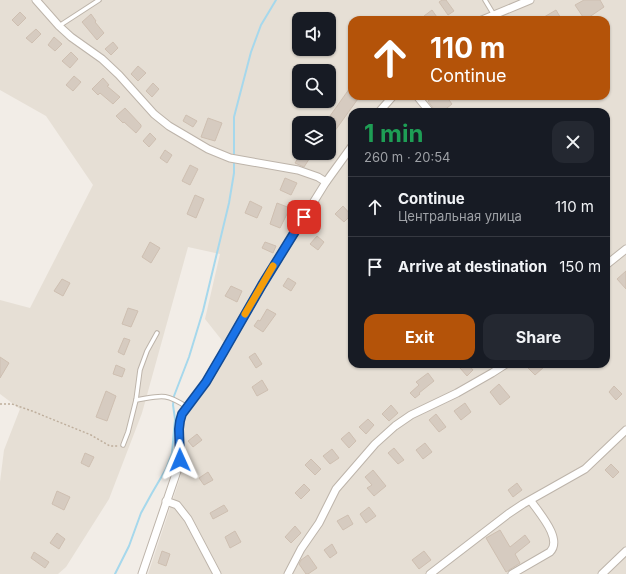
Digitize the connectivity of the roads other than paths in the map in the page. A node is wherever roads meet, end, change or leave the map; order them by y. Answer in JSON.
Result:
{"nodes":[{"id":1,"x":36,"y":0,"type":"edge"},
{"id":2,"x":98,"y":0,"type":"edge"},
{"id":3,"x":485,"y":0,"type":"edge"},
{"id":4,"x":530,"y":0,"type":"edge"},
{"id":5,"x":494,"y":15,"type":"joint"},
{"id":6,"x":59,"y":26,"type":"junction"},
{"id":7,"x":390,"y":100,"type":"edge"},
{"id":8,"x":420,"y":100,"type":"edge"},
{"id":9,"x":382,"y":108,"type":"edge"},
{"id":10,"x":427,"y":108,"type":"edge"},
{"id":11,"x":348,"y":152,"type":"edge"},
{"id":12,"x":326,"y":182,"type":"junction"},
{"id":13,"x":626,"y":248,"type":"edge"},
{"id":14,"x":610,"y":262,"type":"edge"},
{"id":15,"x":157,"y":333,"type":"dead end"},
{"id":16,"x":500,"y":368,"type":"edge"},
{"id":17,"x":136,"y":400,"type":"junction"},
{"id":18,"x":187,"y":407,"type":"junction"},
{"id":19,"x":626,"y":430,"type":"edge"},
{"id":20,"x":123,"y":445,"type":"road end"},
{"id":21,"x":166,"y":501,"type":"junction"},
{"id":22,"x":531,"y":501,"type":"junction"},
{"id":23,"x":626,"y":551,"type":"edge"},
{"id":24,"x":142,"y":574,"type":"edge"},
{"id":25,"x":217,"y":574,"type":"edge"},
{"id":26,"x":288,"y":574,"type":"edge"},
{"id":27,"x":430,"y":574,"type":"edge"},
{"id":28,"x":512,"y":574,"type":"edge"},
{"id":29,"x":602,"y":574,"type":"edge"}],
"edges":[{"from":1,"to":6,"type":"street"},
{"from":2,"to":6,"type":"lane"},
{"from":3,"to":5,"type":"lane"},
{"from":4,"to":5,"type":"street"},
{"from":6,"to":12,"type":"street"},
{"from":7,"to":9,"type":"street"},
{"from":8,"to":10,"type":"street"},
{"from":11,"to":12,"type":"street"},
{"from":12,"to":18,"type":"street"},
{"from":13,"to":14,"type":"street"},
{"from":15,"to":17,"type":"lane"},
{"from":16,"to":26,"type":"street"},
{"from":17,"to":18,"type":"lane"},
{"from":17,"to":20,"type":"lane"},
{"from":18,"to":21,"type":"street"},
{"from":19,"to":22,"type":"street"},
{"from":21,"to":24,"type":"street"},
{"from":21,"to":25,"type":"street"},
{"from":22,"to":27,"type":"street"},
{"from":22,"to":28,"type":"street"},
{"from":23,"to":29,"type":"street"}]}
